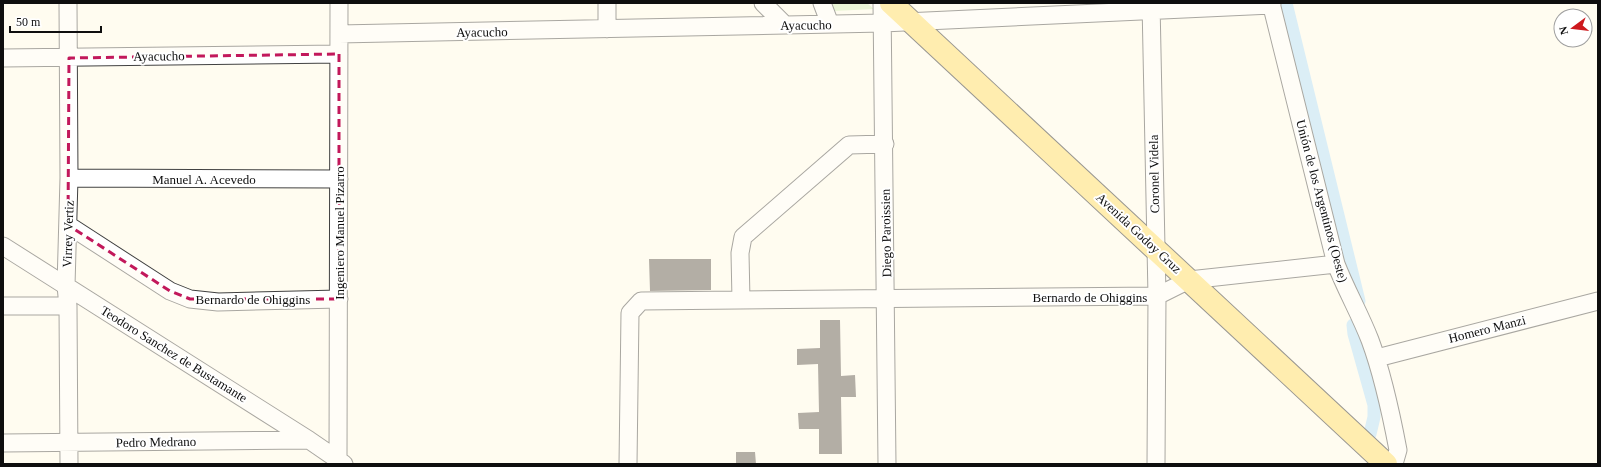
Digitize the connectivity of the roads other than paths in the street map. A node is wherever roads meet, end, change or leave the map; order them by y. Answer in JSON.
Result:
{"nodes":[{"id":1,"x":68,"y":3,"type":"edge"},
{"id":2,"x":339,"y":3,"type":"edge"},
{"id":3,"x":607,"y":3,"type":"edge"},
{"id":4,"x":763,"y":3,"type":"edge"},
{"id":5,"x":822,"y":3,"type":"edge"},
{"id":6,"x":882,"y":3,"type":"edge"},
{"id":7,"x":891,"y":3,"type":"edge"},
{"id":8,"x":1271,"y":4,"type":"edge"},
{"id":9,"x":1151,"y":8,"type":"edge"},
{"id":10,"x":913,"y":22,"type":"junction"},
{"id":11,"x":830,"y":24,"type":"junction"},
{"id":12,"x":883,"y":24,"type":"junction"},
{"id":13,"x":785,"y":25,"type":"junction"},
{"id":14,"x":608,"y":29,"type":"junction"},
{"id":15,"x":339,"y":34,"type":"junction"},
{"id":16,"x":339,"y":54,"type":"junction"},
{"id":17,"x":3,"y":58,"type":"edge"},
{"id":18,"x":69,"y":58,"type":"junction"},
{"id":19,"x":884,"y":144,"type":"junction"},
{"id":20,"x":69,"y":178,"type":"junction"},
{"id":21,"x":339,"y":179,"type":"junction"},
{"id":22,"x":68,"y":225,"type":"junction"},
{"id":23,"x":3,"y":246,"type":"edge"},
{"id":24,"x":1155,"y":247,"type":"junction"},
{"id":25,"x":1336,"y":264,"type":"junction"},
{"id":26,"x":1189,"y":280,"type":"junction"},
{"id":27,"x":66,"y":286,"type":"junction"},
{"id":28,"x":1157,"y":296,"type":"junction"},
{"id":29,"x":886,"y":298,"type":"junction"},
{"id":30,"x":338,"y":299,"type":"junction"},
{"id":31,"x":741,"y":300,"type":"junction"},
{"id":32,"x":1598,"y":301,"type":"edge"},
{"id":33,"x":3,"y":306,"type":"edge"},
{"id":34,"x":68,"y":306,"type":"junction"},
{"id":35,"x":1377,"y":358,"type":"junction"},
{"id":36,"x":309,"y":440,"type":"junction"},
{"id":37,"x":3,"y":443,"type":"edge"},
{"id":38,"x":69,"y":443,"type":"junction"},
{"id":39,"x":340,"y":463,"type":"edge"},
{"id":40,"x":69,"y":464,"type":"edge"},
{"id":41,"x":628,"y":464,"type":"edge"},
{"id":42,"x":887,"y":464,"type":"edge"},
{"id":43,"x":1156,"y":464,"type":"edge"},
{"id":44,"x":1386,"y":464,"type":"edge"},
{"id":45,"x":1394,"y":464,"type":"edge"}],
"edges":[{"from":1,"to":18,"type":"street","name":"Virrey Vertiz"},
{"from":2,"to":15,"type":"street","name":"Ingeniero Manuel Pizarro"},
{"from":3,"to":14,"type":"street"},
{"from":4,"to":13,"type":"street"},
{"from":5,"to":11,"type":"street"},
{"from":6,"to":12,"type":"street","name":"Diego Paroissien"},
{"from":7,"to":10,"type":"main road","name":"Avenida Godoy Gruz"},
{"from":8,"to":9,"type":"street","name":"Ayacucho"},
{"from":8,"to":25,"type":"street","name":"Unión de los Argentinos (Oeste)"},
{"from":9,"to":10,"type":"street","name":"Ayacucho"},
{"from":9,"to":24,"type":"street","name":"Coronel Videla"},
{"from":10,"to":12,"type":"street","name":"Ayacucho"},
{"from":10,"to":24,"type":"main road","name":"Avenida Godoy Gruz"},
{"from":11,"to":12,"type":"street","name":"Ayacucho"},
{"from":11,"to":13,"type":"street","name":"Ayacucho"},
{"from":12,"to":19,"type":"street","name":"Diego Paroissien"},
{"from":13,"to":14,"type":"street","name":"Ayacucho"},
{"from":14,"to":15,"type":"street","name":"Ayacucho"},
{"from":15,"to":16,"type":"street","name":"Ingeniero Manuel Pizarro"},
{"from":16,"to":18,"type":"street","name":"Ayacucho"},
{"from":16,"to":21,"type":"street","name":"Ingeniero Manuel Pizarro"},
{"from":17,"to":18,"type":"street","name":"Ayacucho"},
{"from":18,"to":20,"type":"street","name":"Virrey Vertiz"},
{"from":19,"to":29,"type":"street","name":"Diego Paroissien"},
{"from":19,"to":31,"type":"street"},
{"from":20,"to":21,"type":"street","name":"Manuel A. Acevedo"},
{"from":20,"to":22,"type":"street","name":"Virrey Vertiz"},
{"from":21,"to":30,"type":"street","name":"Ingeniero Manuel Pizarro"},
{"from":22,"to":27,"type":"street","name":"Virrey Vertiz"},
{"from":22,"to":30,"type":"street","name":"Bernardo de Ohiggins"},
{"from":23,"to":27,"type":"street","name":"Teodoro Sanchez de Bustamante"},
{"from":24,"to":26,"type":"main road","name":"Avenida Godoy Gruz"},
{"from":24,"to":28,"type":"street","name":"Coronel Videla"},
{"from":25,"to":26,"type":"street","name":"Bernardo de Ohiggins"},
{"from":25,"to":35,"type":"street","name":"Unión de los Argentinos (Oeste)"},
{"from":26,"to":28,"type":"street","name":"Bernardo de Ohiggins"},
{"from":26,"to":44,"type":"main road","name":"Avenida Godoy Gruz"},
{"from":27,"to":34,"type":"street","name":"Virrey Vertiz"},
{"from":27,"to":36,"type":"street","name":"Teodoro Sanchez de Bustamante"},
{"from":28,"to":29,"type":"street","name":"Bernardo de Ohiggins"},
{"from":28,"to":43,"type":"street","name":"Coronel Videla"},
{"from":29,"to":31,"type":"street","name":"Bernardo de Ohiggins"},
{"from":29,"to":42,"type":"street","name":"Diego Paroissien"},
{"from":30,"to":39,"type":"street","name":"Ingeniero Manuel Pizarro"},
{"from":31,"to":41,"type":"street","name":"Bernardo de Ohiggins"},
{"from":32,"to":35,"type":"street","name":"Homero Manzi"},
{"from":33,"to":34,"type":"street"},
{"from":34,"to":38,"type":"street","name":"Virrey Vertiz"},
{"from":35,"to":45,"type":"street","name":"Unión de los Argentinos (Oeste)"},
{"from":36,"to":38,"type":"street","name":"Pedro Medrano"},
{"from":36,"to":39,"type":"street","name":"Teodoro Sanchez de Bustamante"},
{"from":37,"to":38,"type":"street","name":"Pedro Medrano"},
{"from":38,"to":40,"type":"street","name":"Virrey Vertiz"}]}
